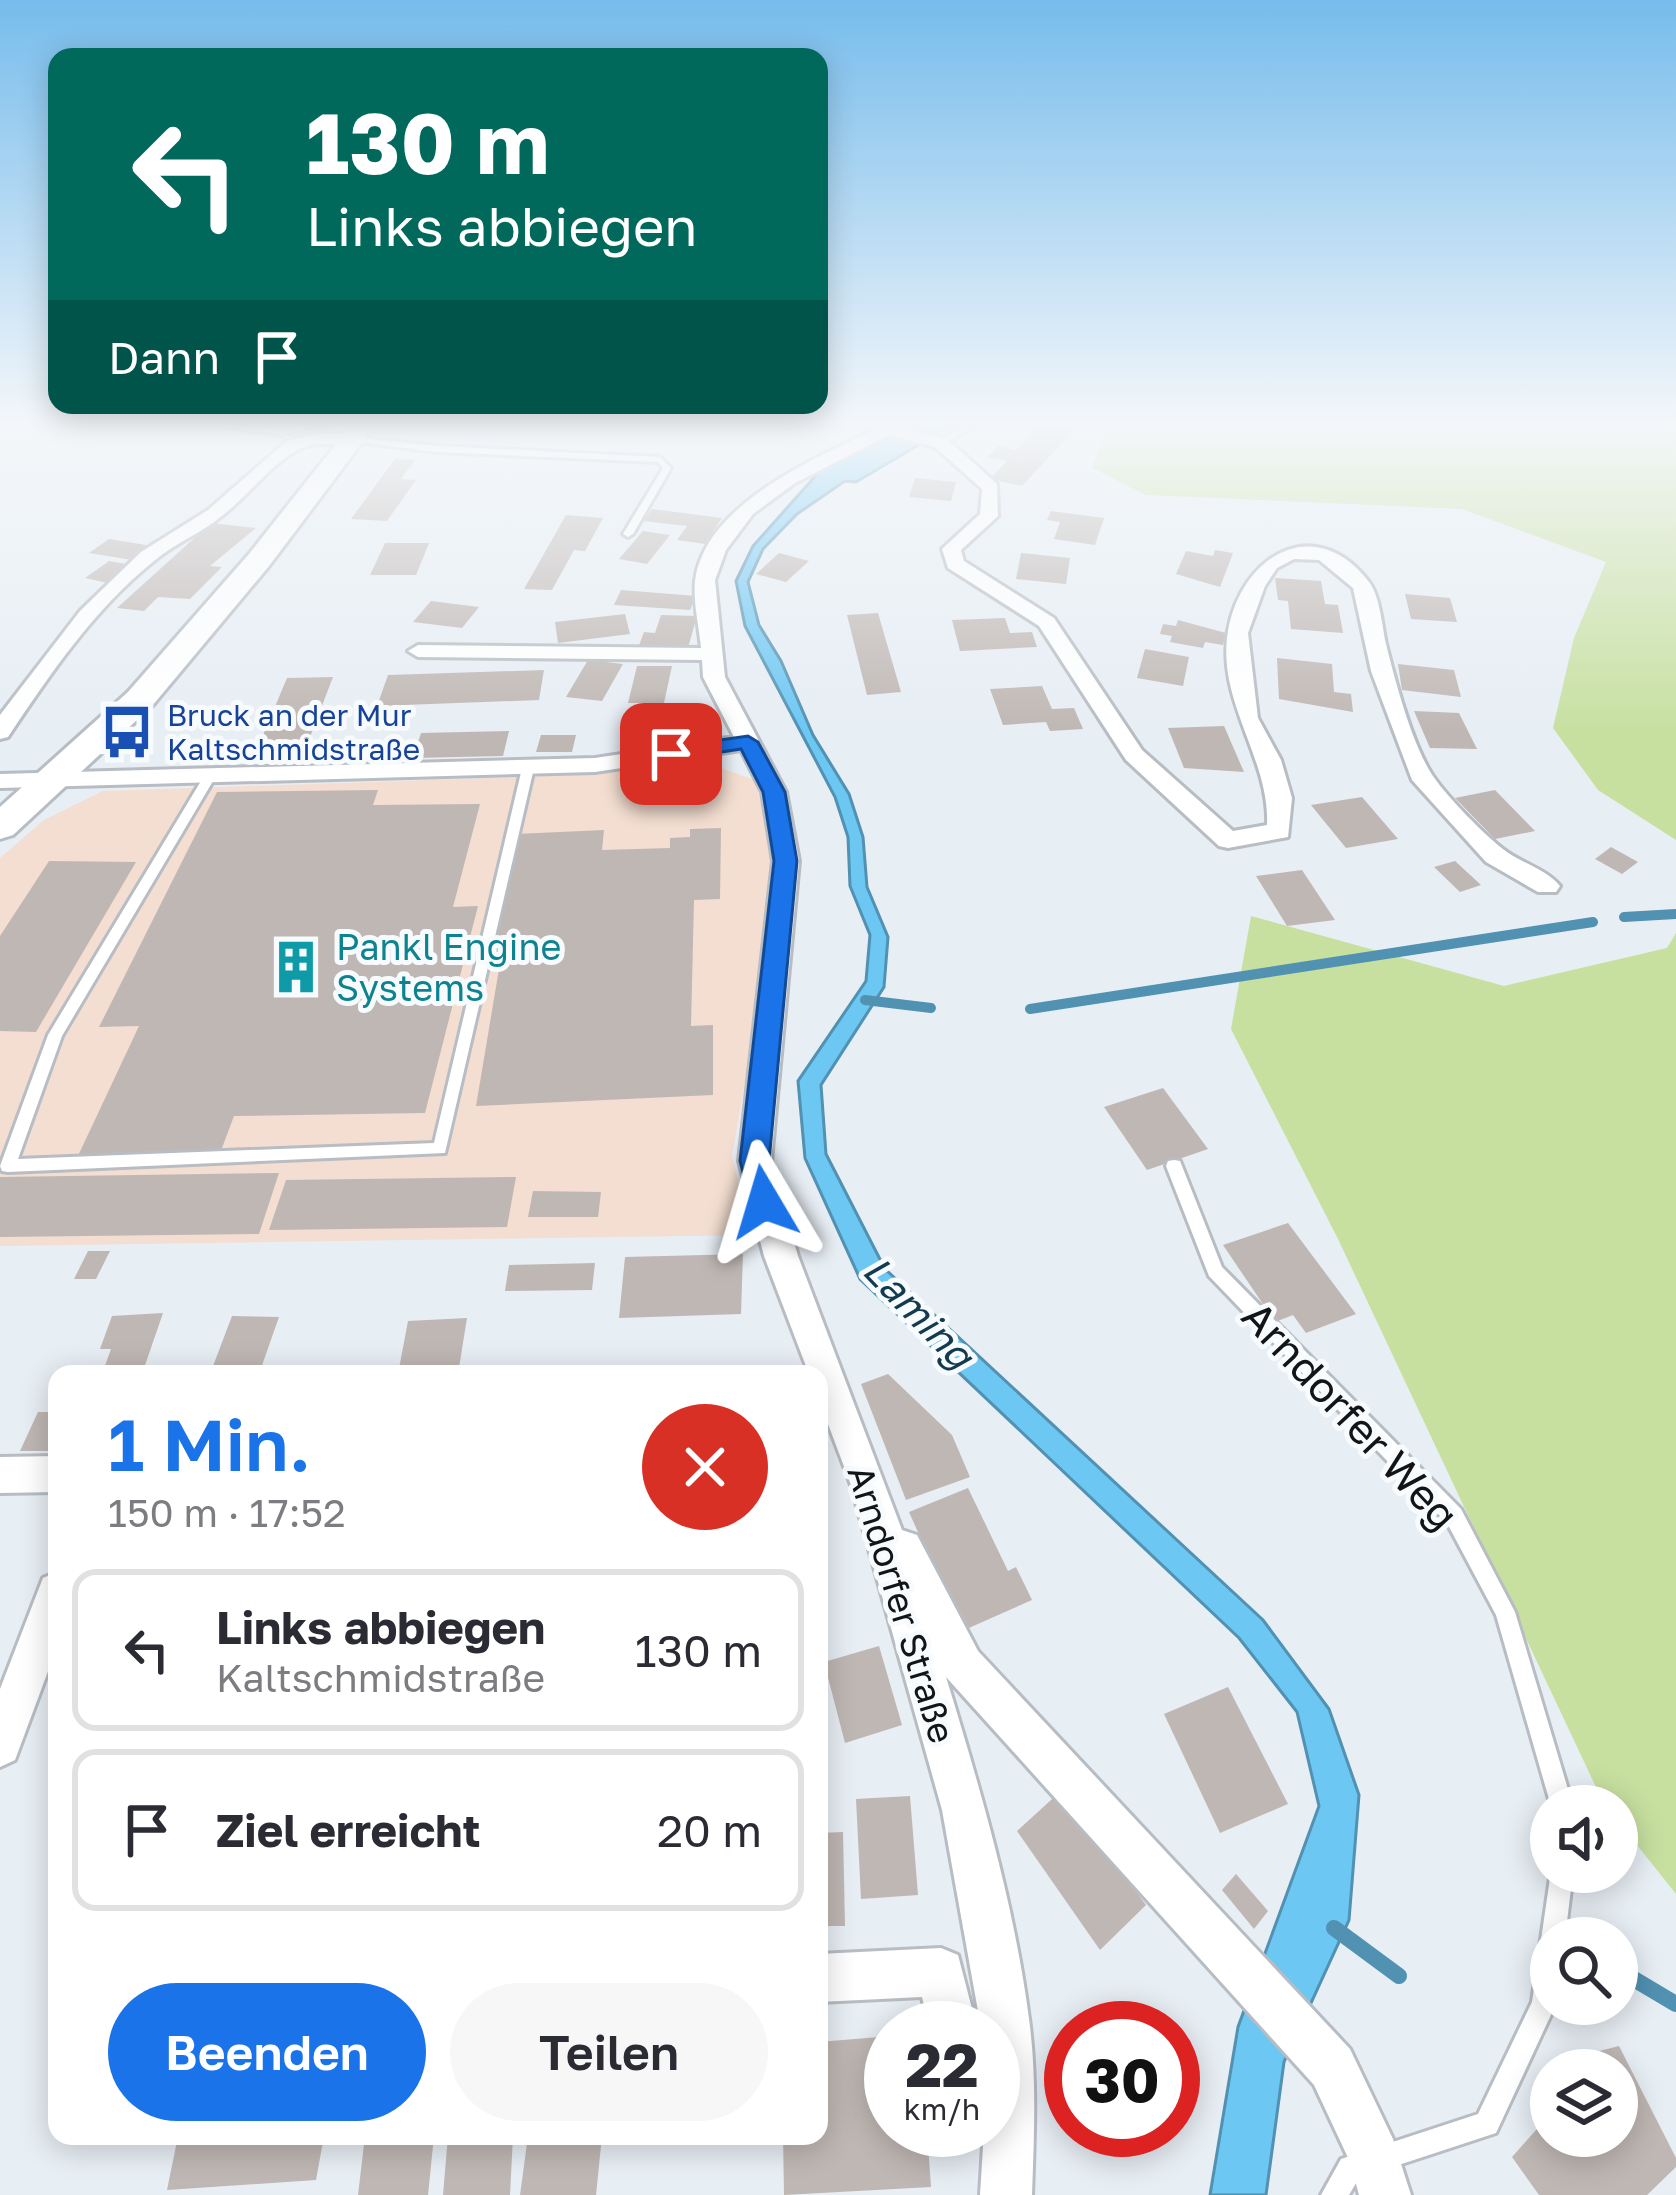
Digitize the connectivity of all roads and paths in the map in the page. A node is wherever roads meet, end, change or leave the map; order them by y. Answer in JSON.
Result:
{"nodes":[{"id":1,"x":194,"y":526,"type":"edge"},
{"id":2,"x":285,"y":526,"type":"edge"},
{"id":3,"x":632,"y":526,"type":"edge"},
{"id":4,"x":734,"y":526,"type":"edge"},
{"id":5,"x":977,"y":526,"type":"edge"},
{"id":6,"x":628,"y":534,"type":"dead end"},
{"id":7,"x":418,"y":651,"type":"dead end"},
{"id":8,"x":711,"y":655,"type":"junction"},
{"id":9,"x":0,"y":732,"type":"edge"},
{"id":10,"x":748,"y":742,"type":"junction"},
{"id":11,"x":528,"y":768,"type":"junction"},
{"id":12,"x":210,"y":776,"type":"junction"},
{"id":13,"x":0,"y":781,"type":"edge"},
{"id":14,"x":54,"y":781,"type":"junction"},
{"id":15,"x":0,"y":826,"type":"edge"},
{"id":16,"x":1547,"y":886,"type":"dead end"},
{"id":17,"x":1174,"y":1166,"type":"dead end"},
{"id":18,"x":814,"y":1365,"type":"edge"},
{"id":19,"x":831,"y":1420,"type":"edge"},
{"id":20,"x":48,"y":1474,"type":"edge"},
{"id":21,"x":0,"y":1475,"type":"edge"},
{"id":22,"x":870,"y":1485,"type":"junction"},
{"id":23,"x":48,"y":1616,"type":"edge"},
{"id":24,"x":0,"y":1745,"type":"edge"},
{"id":25,"x":1556,"y":1785,"type":"edge"},
{"id":26,"x":828,"y":1978,"type":"edge"},
{"id":27,"x":947,"y":2001,"type":"edge"},
{"id":28,"x":1001,"y":2001,"type":"edge"},
{"id":29,"x":1534,"y":2025,"type":"edge"},
{"id":30,"x":1004,"y":2157,"type":"edge"},
{"id":31,"x":1380,"y":2176,"type":"edge"},
{"id":32,"x":1006,"y":2195,"type":"edge"},
{"id":33,"x":1334,"y":2195,"type":"edge"}],
"edges":[{"from":1,"to":9,"type":"street"},
{"from":2,"to":14,"type":"main road"},
{"from":3,"to":6,"type":"lane"},
{"from":4,"to":8,"type":"street","name":"Arndorfer Straße"},
{"from":5,"to":16,"type":"street"},
{"from":7,"to":8,"type":"street"},
{"from":8,"to":10,"type":"street","name":"Arndorfer Straße"},
{"from":10,"to":11,"type":"street"},
{"from":10,"to":18,"type":"street","name":"Arndorfer Straße"},
{"from":11,"to":12,"type":"street"},
{"from":11,"to":12,"type":"lane"},
{"from":12,"to":14,"type":"street"},
{"from":13,"to":14,"type":"street"},
{"from":14,"to":15,"type":"main road"},
{"from":17,"to":25,"type":"lane","name":"Arndorfer Weg"},
{"from":19,"to":22,"type":"street","name":"Arndorfer Straße"},
{"from":20,"to":21,"type":"street"},
{"from":22,"to":28,"type":"street","name":"Arndorfer Straße"},
{"from":22,"to":31,"type":"street"},
{"from":23,"to":24,"type":"street"},
{"from":26,"to":27,"type":"street"},
{"from":29,"to":31,"type":"lane"},
{"from":30,"to":32,"type":"street","name":"Arndorfer Straße"},
{"from":31,"to":33,"type":"lane"}]}
